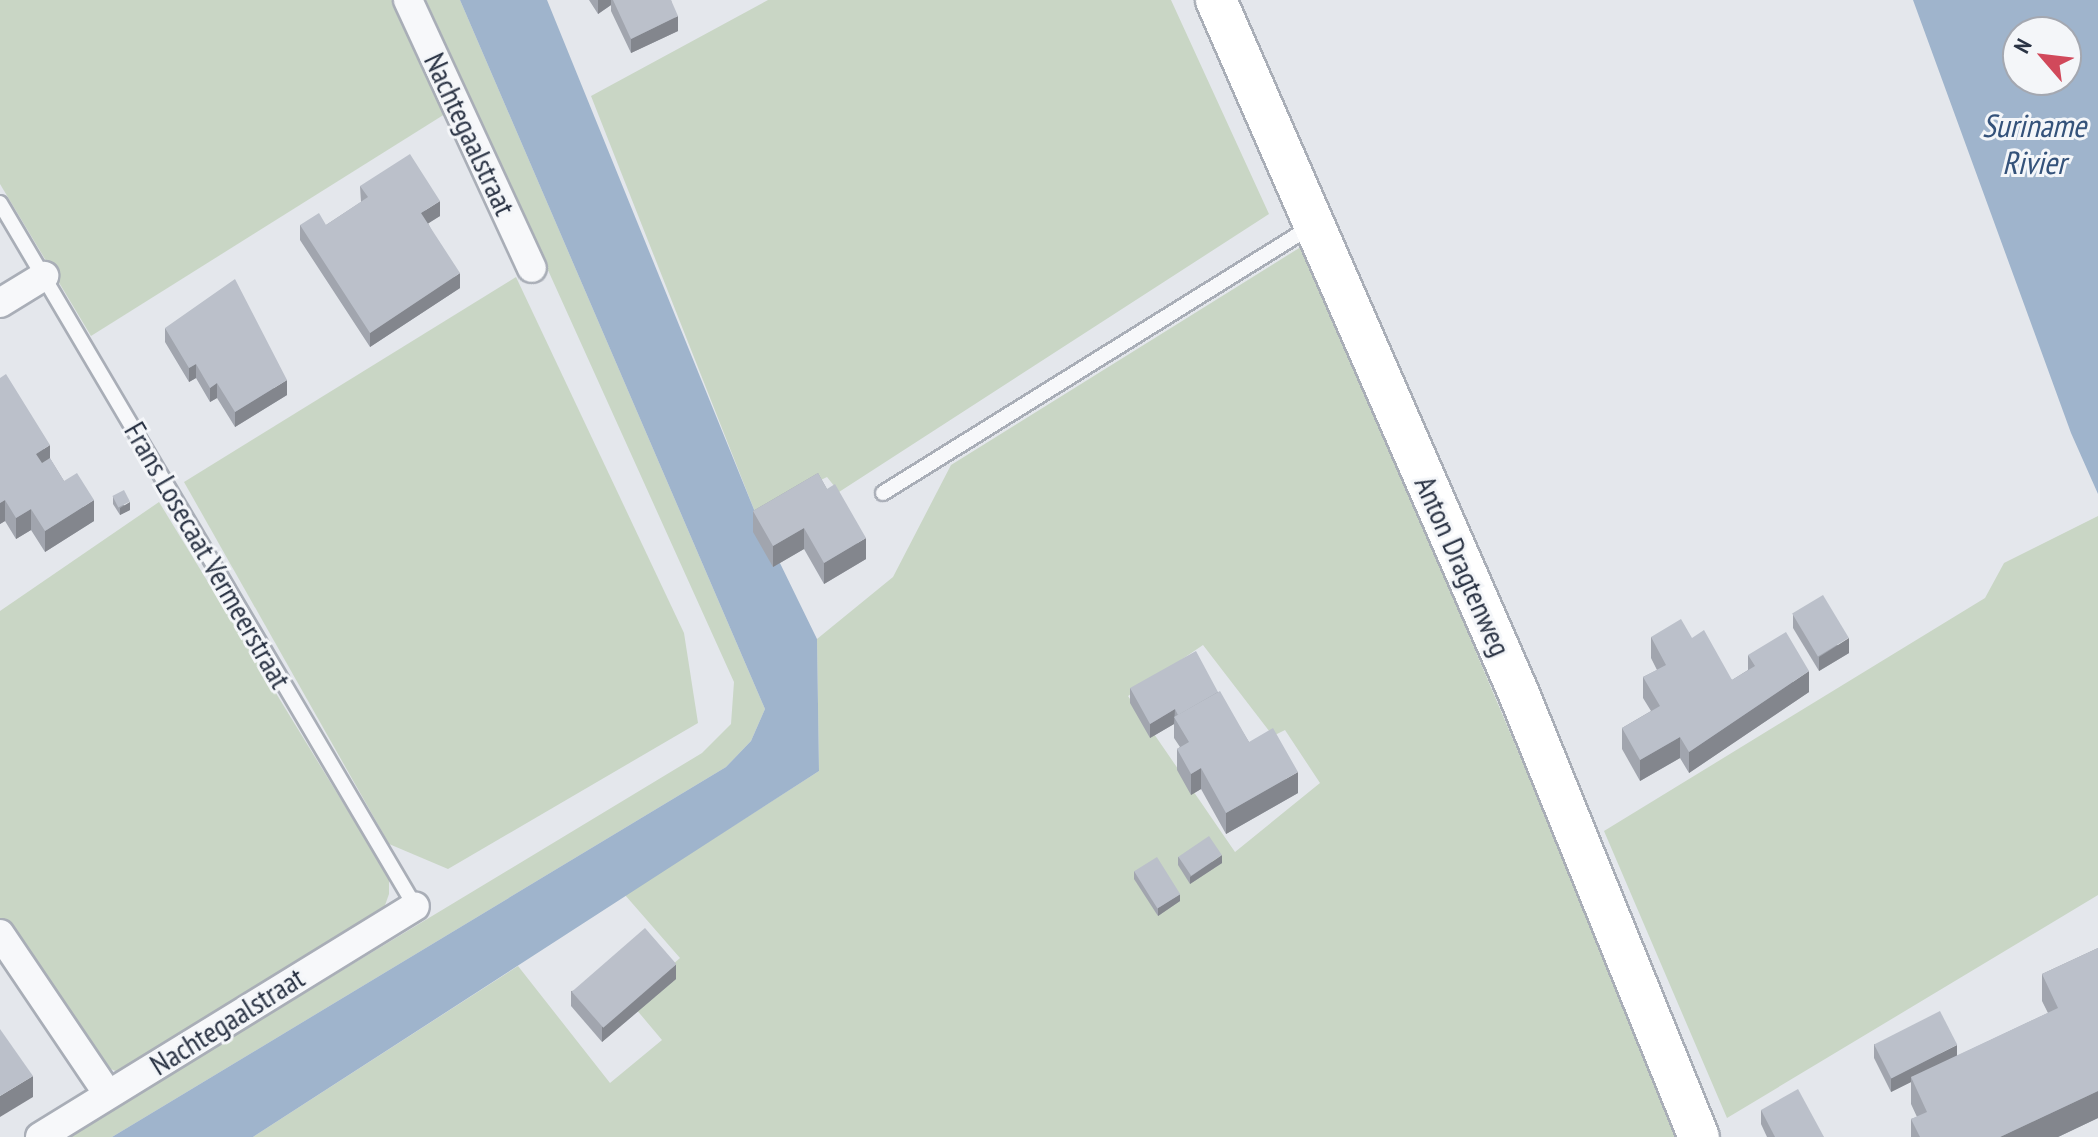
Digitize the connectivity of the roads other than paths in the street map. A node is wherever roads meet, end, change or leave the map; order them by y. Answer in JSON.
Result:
{"nodes":[{"id":1,"x":408,"y":0,"type":"edge"},
{"id":2,"x":1216,"y":0,"type":"edge"},
{"id":3,"x":0,"y":203,"type":"edge"},
{"id":4,"x":1313,"y":225,"type":"junction"},
{"id":5,"x":532,"y":268,"type":"dead end"},
{"id":6,"x":44,"y":276,"type":"junction"},
{"id":7,"x":0,"y":303,"type":"edge"},
{"id":8,"x":883,"y":493,"type":"dead end"},
{"id":9,"x":415,"y":906,"type":"joint"},
{"id":10,"x":0,"y":934,"type":"edge"},
{"id":11,"x":108,"y":1094,"type":"junction"},
{"id":12,"x":40,"y":1137,"type":"edge"},
{"id":13,"x":1699,"y":1137,"type":"edge"}],
"edges":[{"from":1,"to":5,"type":"street","name":"Nachtegaalstraat"},
{"from":2,"to":4,"type":"main road","name":"Anton Dragtenweg"},
{"from":3,"to":6,"type":"lane","name":"Frans Losecaat Vermeerstraat"},
{"from":4,"to":8,"type":"lane"},
{"from":4,"to":13,"type":"main road","name":"Anton Dragtenweg"},
{"from":6,"to":7,"type":"street"},
{"from":6,"to":9,"type":"lane","name":"Frans Losecaat Vermeerstraat"},
{"from":9,"to":11,"type":"street","name":"Nachtegaalstraat"},
{"from":10,"to":11,"type":"street"},
{"from":11,"to":12,"type":"street","name":"Nachtegaalstraat"}]}
